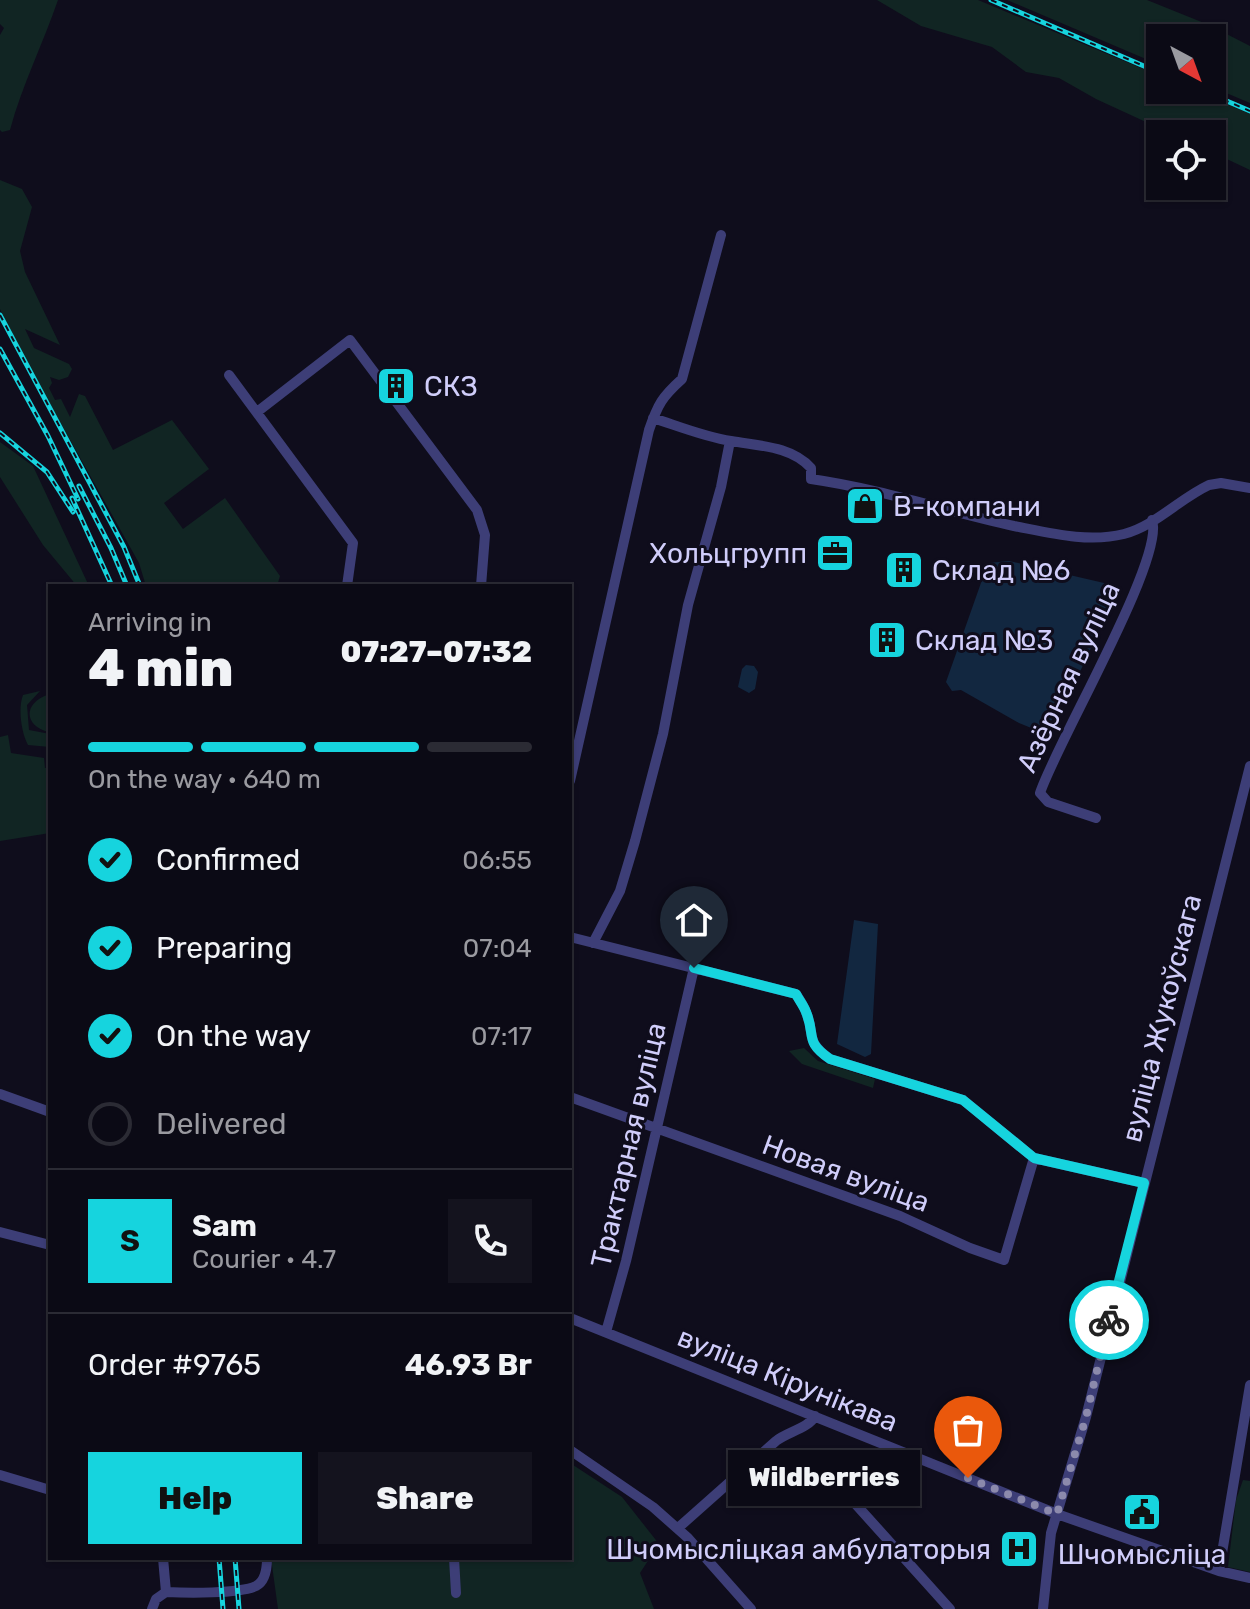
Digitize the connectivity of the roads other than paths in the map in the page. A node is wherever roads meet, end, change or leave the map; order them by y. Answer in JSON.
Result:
{"nodes":[{"id":1,"x":721,"y":235,"type":"dead end"},
{"id":2,"x":229,"y":375,"type":"dead end"},
{"id":3,"x":257,"y":412,"type":"junction"},
{"id":4,"x":653,"y":418,"type":"junction"},
{"id":5,"x":730,"y":441,"type":"junction"},
{"id":6,"x":1250,"y":488,"type":"edge"},
{"id":7,"x":1152,"y":520,"type":"junction"},
{"id":8,"x":347,"y":584,"type":"edge"},
{"id":9,"x":481,"y":584,"type":"edge"},
{"id":10,"x":1250,"y":766,"type":"edge"},
{"id":11,"x":572,"y":772,"type":"edge"},
{"id":12,"x":1096,"y":818,"type":"dead end"},
{"id":13,"x":572,"y":938,"type":"edge"},
{"id":14,"x":593,"y":943,"type":"junction"},
{"id":15,"x":694,"y":968,"type":"junction"},
{"id":16,"x":0,"y":1094,"type":"edge"},
{"id":17,"x":572,"y":1098,"type":"edge"},
{"id":18,"x":48,"y":1111,"type":"edge"},
{"id":19,"x":657,"y":1130,"type":"junction"},
{"id":20,"x":1034,"y":1158,"type":"junction"},
{"id":21,"x":1144,"y":1183,"type":"junction"},
{"id":22,"x":0,"y":1232,"type":"edge"},
{"id":23,"x":48,"y":1244,"type":"edge"},
{"id":24,"x":572,"y":1319,"type":"edge"},
{"id":25,"x":606,"y":1332,"type":"junction"},
{"id":26,"x":1250,"y":1385,"type":"edge"},
{"id":27,"x":815,"y":1416,"type":"junction"},
{"id":28,"x":572,"y":1451,"type":"edge"},
{"id":29,"x":815,"y":1459,"type":"dead end"},
{"id":30,"x":0,"y":1475,"type":"edge"},
{"id":31,"x":48,"y":1489,"type":"edge"},
{"id":32,"x":1057,"y":1514,"type":"junction"},
{"id":33,"x":678,"y":1528,"type":"junction"},
{"id":34,"x":163,"y":1560,"type":"edge"},
{"id":35,"x":267,"y":1560,"type":"edge"},
{"id":36,"x":454,"y":1560,"type":"edge"},
{"id":37,"x":1216,"y":1570,"type":"junction"},
{"id":38,"x":1250,"y":1578,"type":"edge"},
{"id":39,"x":166,"y":1592,"type":"junction"},
{"id":40,"x":456,"y":1593,"type":"dead end"},
{"id":41,"x":152,"y":1609,"type":"edge"},
{"id":42,"x":751,"y":1609,"type":"edge"},
{"id":43,"x":950,"y":1609,"type":"edge"},
{"id":44,"x":1043,"y":1609,"type":"edge"}],
"edges":[{"from":1,"to":4,"type":"street"},
{"from":2,"to":3,"type":"street"},
{"from":3,"to":8,"type":"street"},
{"from":3,"to":9,"type":"street"},
{"from":4,"to":5,"type":"street"},
{"from":4,"to":11,"type":"street"},
{"from":5,"to":7,"type":"street"},
{"from":5,"to":14,"type":"street"},
{"from":6,"to":7,"type":"street"},
{"from":7,"to":12,"type":"street","name":"Азёрная вуліца"},
{"from":10,"to":21,"type":"street","name":"вуліца Жукоўскага"},
{"from":13,"to":14,"type":"street"},
{"from":14,"to":15,"type":"street"},
{"from":15,"to":19,"type":"street","name":"Трактарная вуліца"},
{"from":15,"to":20,"type":"street"},
{"from":16,"to":18,"type":"street"},
{"from":17,"to":19,"type":"street","name":"Новая вуліца"},
{"from":19,"to":20,"type":"street","name":"Новая вуліца"},
{"from":19,"to":25,"type":"street","name":"Трактарная вуліца"},
{"from":20,"to":21,"type":"street"},
{"from":21,"to":32,"type":"street","name":"вуліца Жукоўскага"},
{"from":22,"to":23,"type":"street"},
{"from":24,"to":25,"type":"street","name":"вуліца Кірунікава"},
{"from":25,"to":27,"type":"street","name":"вуліца Кірунікава"},
{"from":26,"to":37,"type":"street"},
{"from":27,"to":32,"type":"street","name":"вуліца Кірунікава"},
{"from":27,"to":33,"type":"street"},
{"from":28,"to":33,"type":"street"},
{"from":29,"to":43,"type":"street"},
{"from":30,"to":31,"type":"street"},
{"from":32,"to":37,"type":"street","name":"вуліца Кірунікава"},
{"from":32,"to":44,"type":"street","name":"вуліца Жукоўскага"},
{"from":33,"to":42,"type":"street"},
{"from":34,"to":39,"type":"street"},
{"from":35,"to":39,"type":"street"},
{"from":36,"to":40,"type":"street"},
{"from":37,"to":38,"type":"street","name":"вуліца Кірунікава"},
{"from":39,"to":41,"type":"street"}]}
